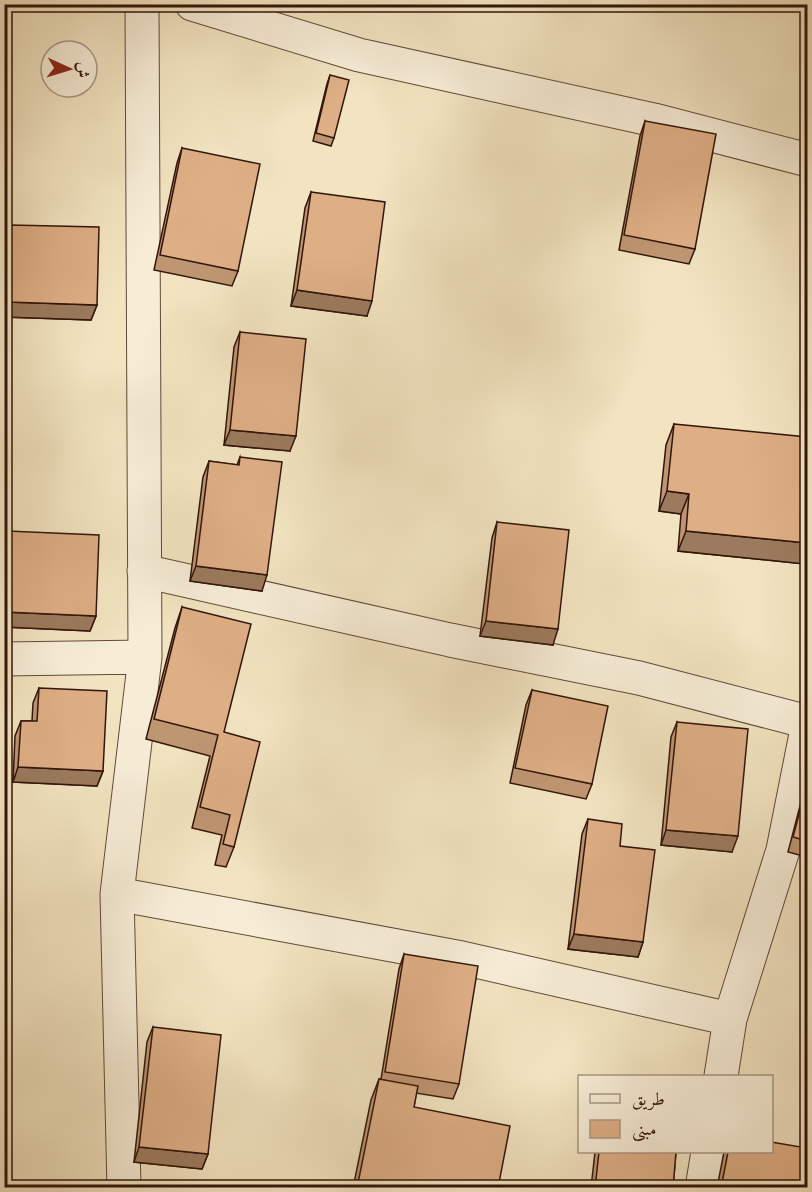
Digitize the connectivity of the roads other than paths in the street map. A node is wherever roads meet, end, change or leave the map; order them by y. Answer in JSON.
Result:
{"nodes":[{"id":1,"x":142,"y":4,"type":"edge"},
{"id":2,"x":209,"y":7,"type":"edge"},
{"id":3,"x":807,"y":160,"type":"edge"},
{"id":4,"x":144,"y":571,"type":"junction"},
{"id":5,"x":144,"y":657,"type":"junction"},
{"id":6,"x":4,"y":659,"type":"edge"},
{"id":7,"x":807,"y":723,"type":"edge"},
{"id":8,"x":117,"y":894,"type":"junction"},
{"id":9,"x":730,"y":1019,"type":"junction"},
{"id":10,"x":721,"y":1075,"type":"edge"},
{"id":11,"x":708,"y":1153,"type":"edge"},
{"id":12,"x":124,"y":1188,"type":"edge"},
{"id":13,"x":702,"y":1188,"type":"edge"}],
"edges":[{"from":1,"to":4,"type":"street"},
{"from":2,"to":3,"type":"street"},
{"from":4,"to":5,"type":"street"},
{"from":4,"to":7,"type":"street"},
{"from":5,"to":6,"type":"street"},
{"from":5,"to":8,"type":"street"},
{"from":7,"to":9,"type":"street"},
{"from":8,"to":9,"type":"street"},
{"from":8,"to":12,"type":"street"},
{"from":9,"to":10,"type":"street"},
{"from":11,"to":13,"type":"street"}]}
